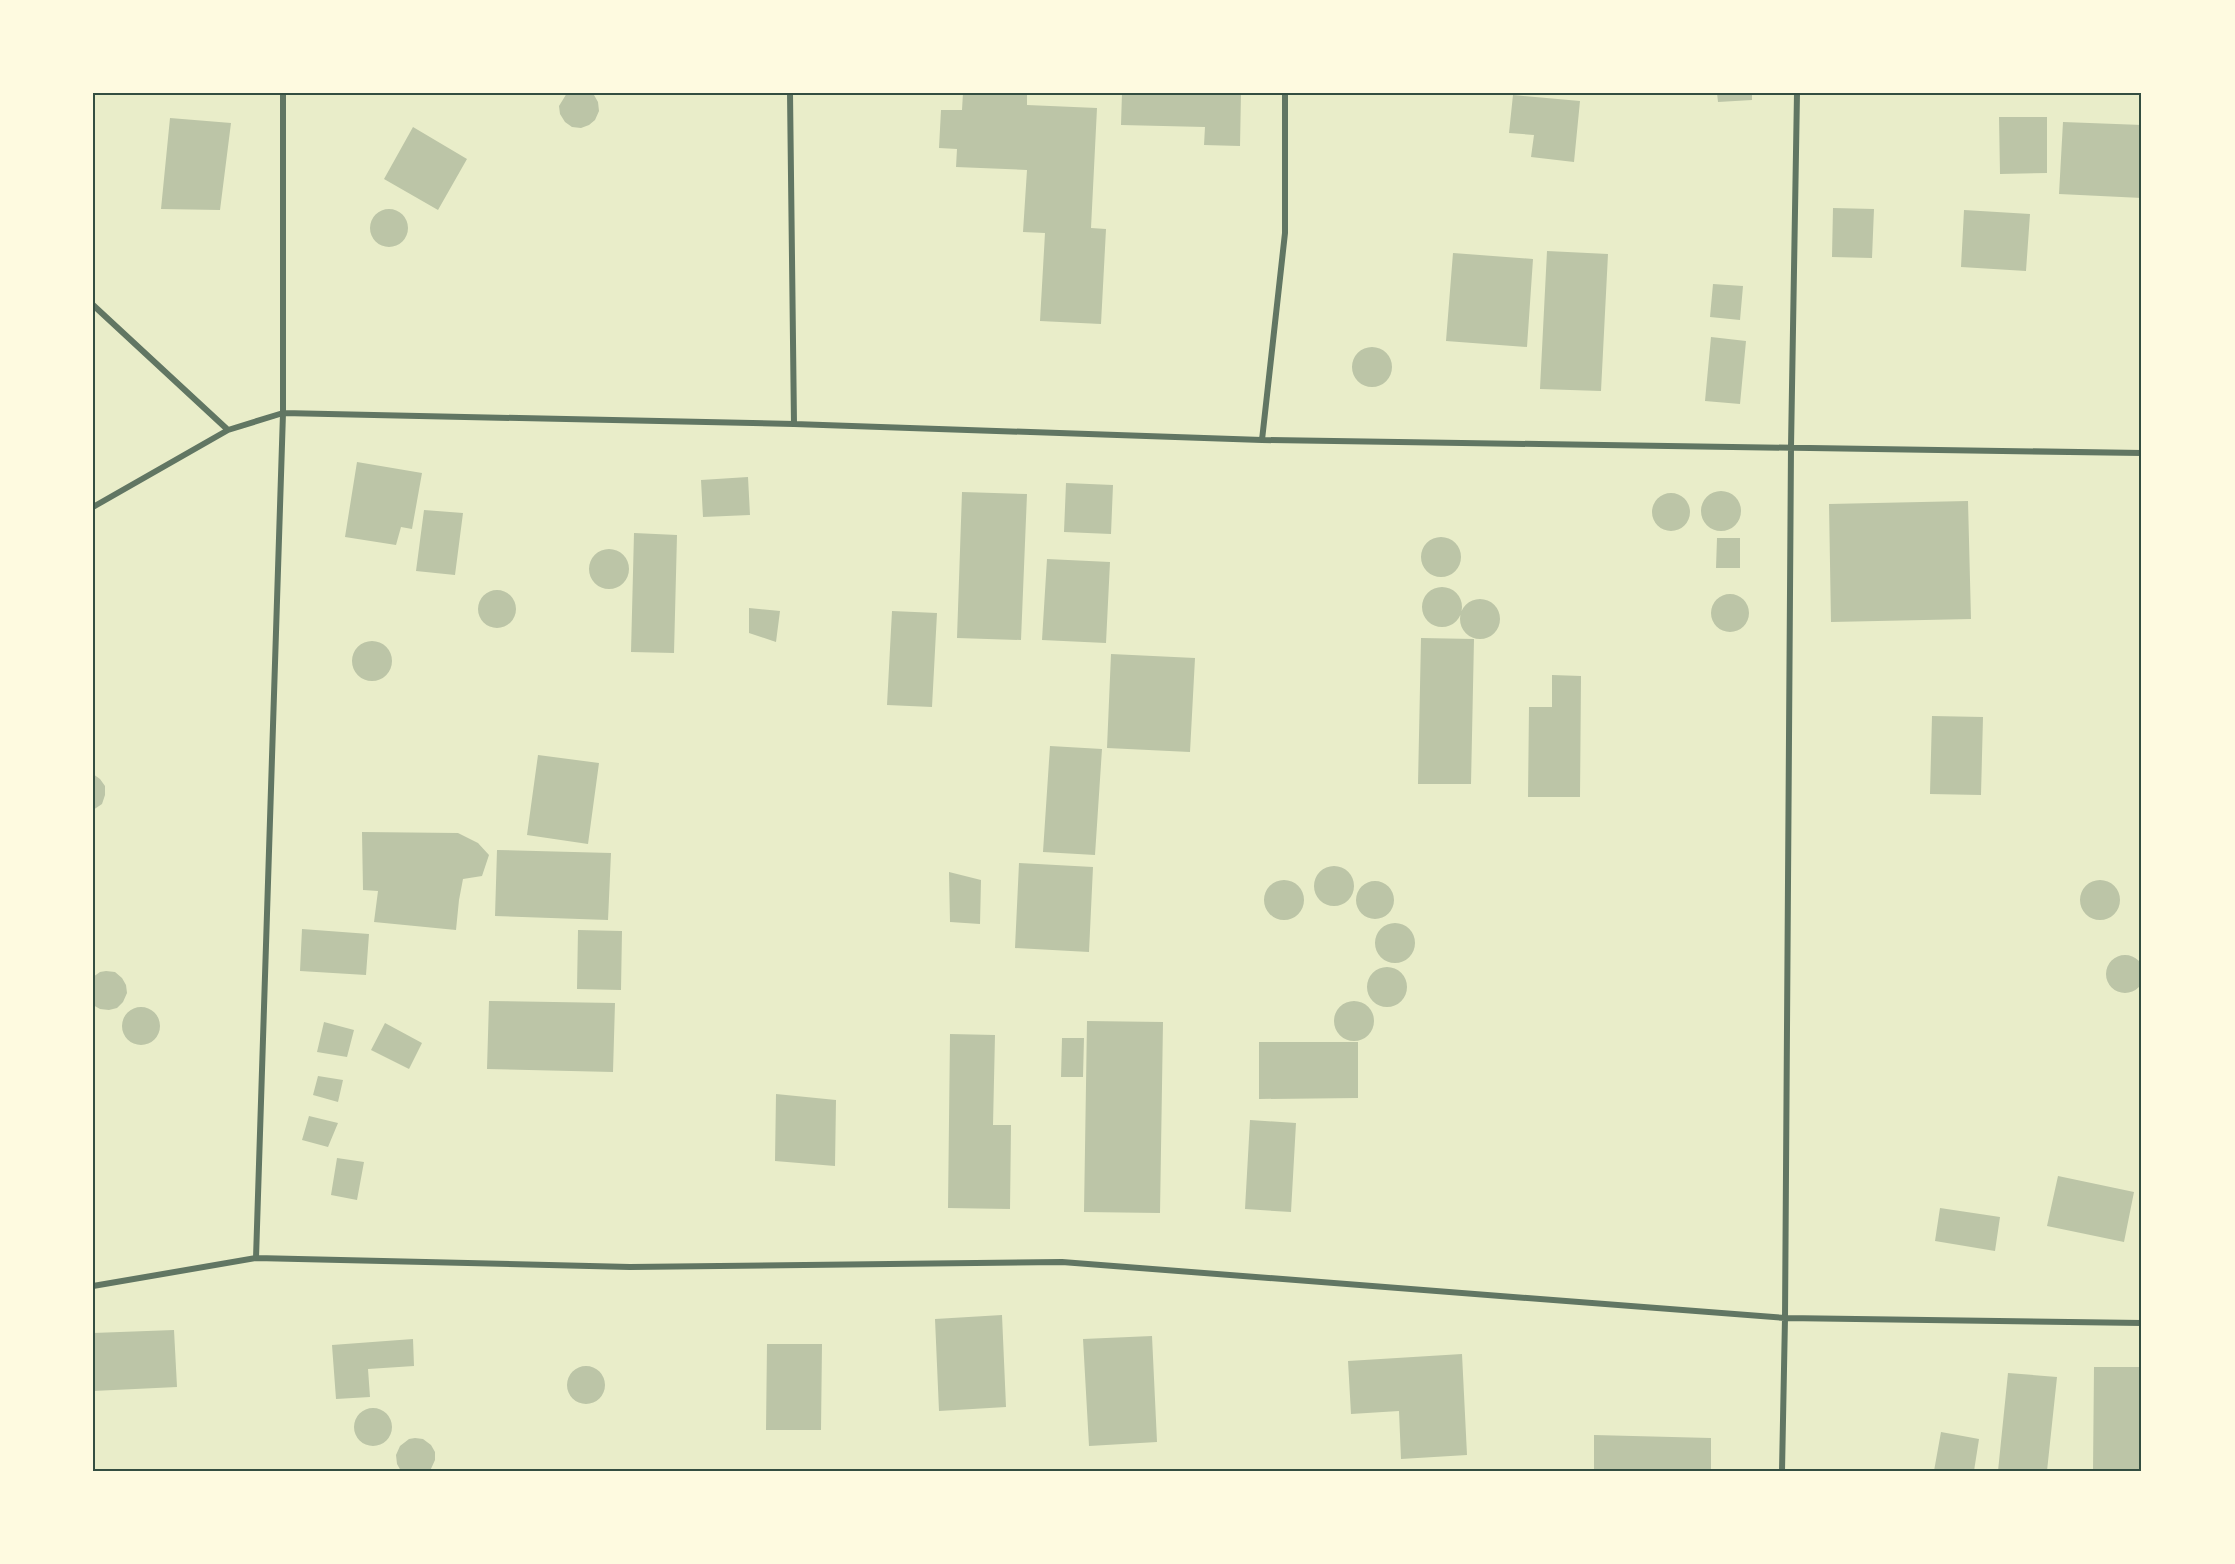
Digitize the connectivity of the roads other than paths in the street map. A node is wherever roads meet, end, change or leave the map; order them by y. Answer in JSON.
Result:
{"nodes":[{"id":1,"x":283,"y":93,"type":"edge"},
{"id":2,"x":790,"y":93,"type":"edge"},
{"id":3,"x":1285,"y":93,"type":"edge"},
{"id":4,"x":1797,"y":93,"type":"edge"},
{"id":5,"x":93,"y":304,"type":"edge"},
{"id":6,"x":283,"y":413,"type":"junction"},
{"id":7,"x":794,"y":424,"type":"junction"},
{"id":8,"x":228,"y":430,"type":"junction"},
{"id":9,"x":1262,"y":440,"type":"junction"},
{"id":10,"x":1791,"y":447,"type":"junction"},
{"id":11,"x":2142,"y":453,"type":"edge"},
{"id":12,"x":93,"y":507,"type":"edge"},
{"id":13,"x":256,"y":1257,"type":"junction"},
{"id":14,"x":93,"y":1286,"type":"edge"},
{"id":15,"x":1785,"y":1318,"type":"junction"},
{"id":16,"x":2142,"y":1323,"type":"edge"},
{"id":17,"x":1782,"y":1471,"type":"edge"}],
"edges":[{"from":1,"to":6,"type":"street"},
{"from":2,"to":7,"type":"street"},
{"from":3,"to":9,"type":"street"},
{"from":4,"to":10,"type":"street"},
{"from":5,"to":8,"type":"street"},
{"from":6,"to":7,"type":"street"},
{"from":6,"to":8,"type":"street"},
{"from":6,"to":13,"type":"street"},
{"from":7,"to":9,"type":"street"},
{"from":8,"to":12,"type":"street"},
{"from":9,"to":10,"type":"street"},
{"from":10,"to":11,"type":"street"},
{"from":10,"to":15,"type":"street"},
{"from":13,"to":14,"type":"street"},
{"from":13,"to":15,"type":"street"},
{"from":15,"to":16,"type":"street"},
{"from":15,"to":17,"type":"street"}]}
